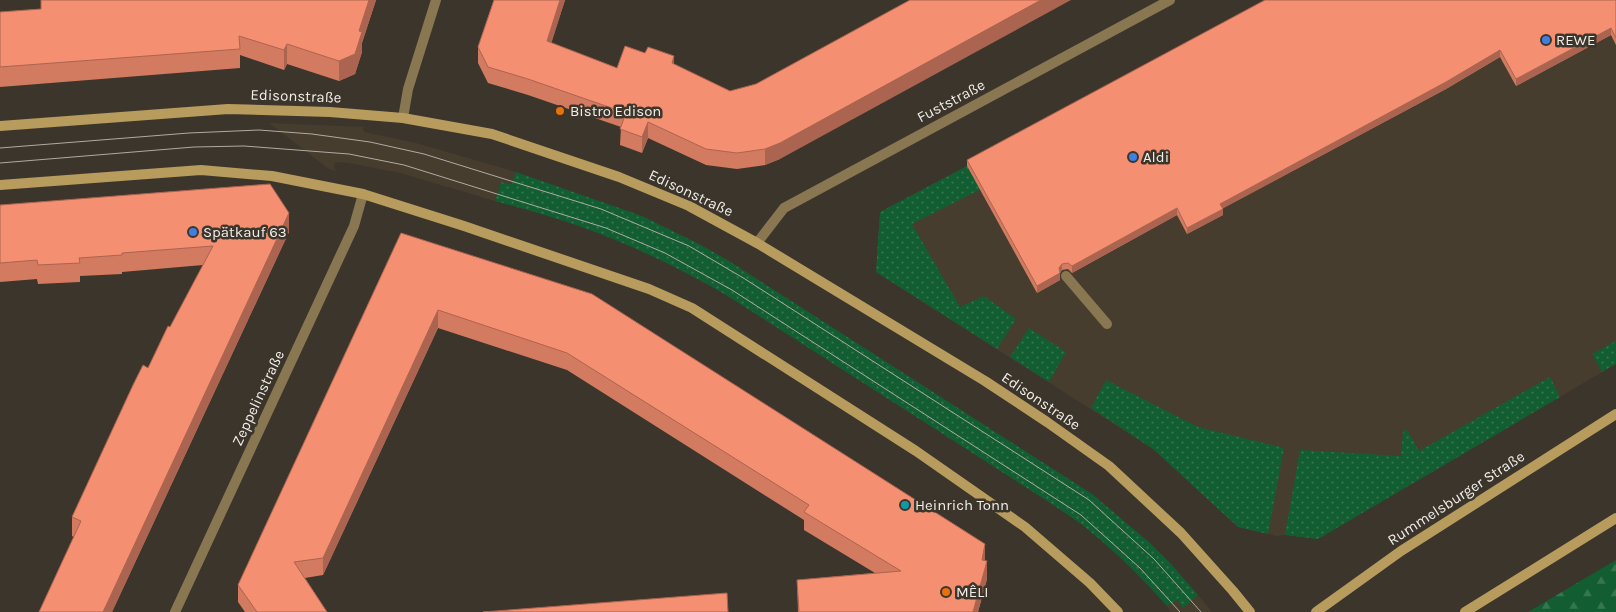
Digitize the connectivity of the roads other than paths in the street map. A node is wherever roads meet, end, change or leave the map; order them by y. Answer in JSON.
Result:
{"nodes":[{"id":1,"x":436,"y":0,"type":"edge"},
{"id":2,"x":1170,"y":0,"type":"edge"},
{"id":3,"x":403,"y":118,"type":"junction"},
{"id":4,"x":0,"y":126,"type":"edge"},
{"id":5,"x":0,"y":185,"type":"edge"},
{"id":6,"x":363,"y":194,"type":"junction"},
{"id":7,"x":757,"y":243,"type":"junction"},
{"id":8,"x":1066,"y":276,"type":"dead end"},
{"id":9,"x":1106,"y":324,"type":"dead end"},
{"id":10,"x":1616,"y":414,"type":"edge"},
{"id":11,"x":1616,"y":518,"type":"edge"},
{"id":12,"x":175,"y":612,"type":"edge"},
{"id":13,"x":1118,"y":612,"type":"edge"},
{"id":14,"x":1250,"y":612,"type":"edge"},
{"id":15,"x":1316,"y":612,"type":"edge"},
{"id":16,"x":1465,"y":612,"type":"edge"}],
"edges":[{"from":1,"to":3,"type":"street"},
{"from":2,"to":7,"type":"street","name":"Fuststraße"},
{"from":3,"to":4,"type":"main road","name":"Edisonstraße"},
{"from":3,"to":7,"type":"main road","name":"Edisonstraße"},
{"from":5,"to":6,"type":"main road"},
{"from":6,"to":12,"type":"street","name":"Zeppelinstraße"},
{"from":6,"to":13,"type":"main road"},
{"from":7,"to":14,"type":"main road","name":"Edisonstraße"},
{"from":8,"to":9,"type":"street"},
{"from":10,"to":15,"type":"main road","name":"Rummelsburger Straße"},
{"from":11,"to":16,"type":"main road"}]}
